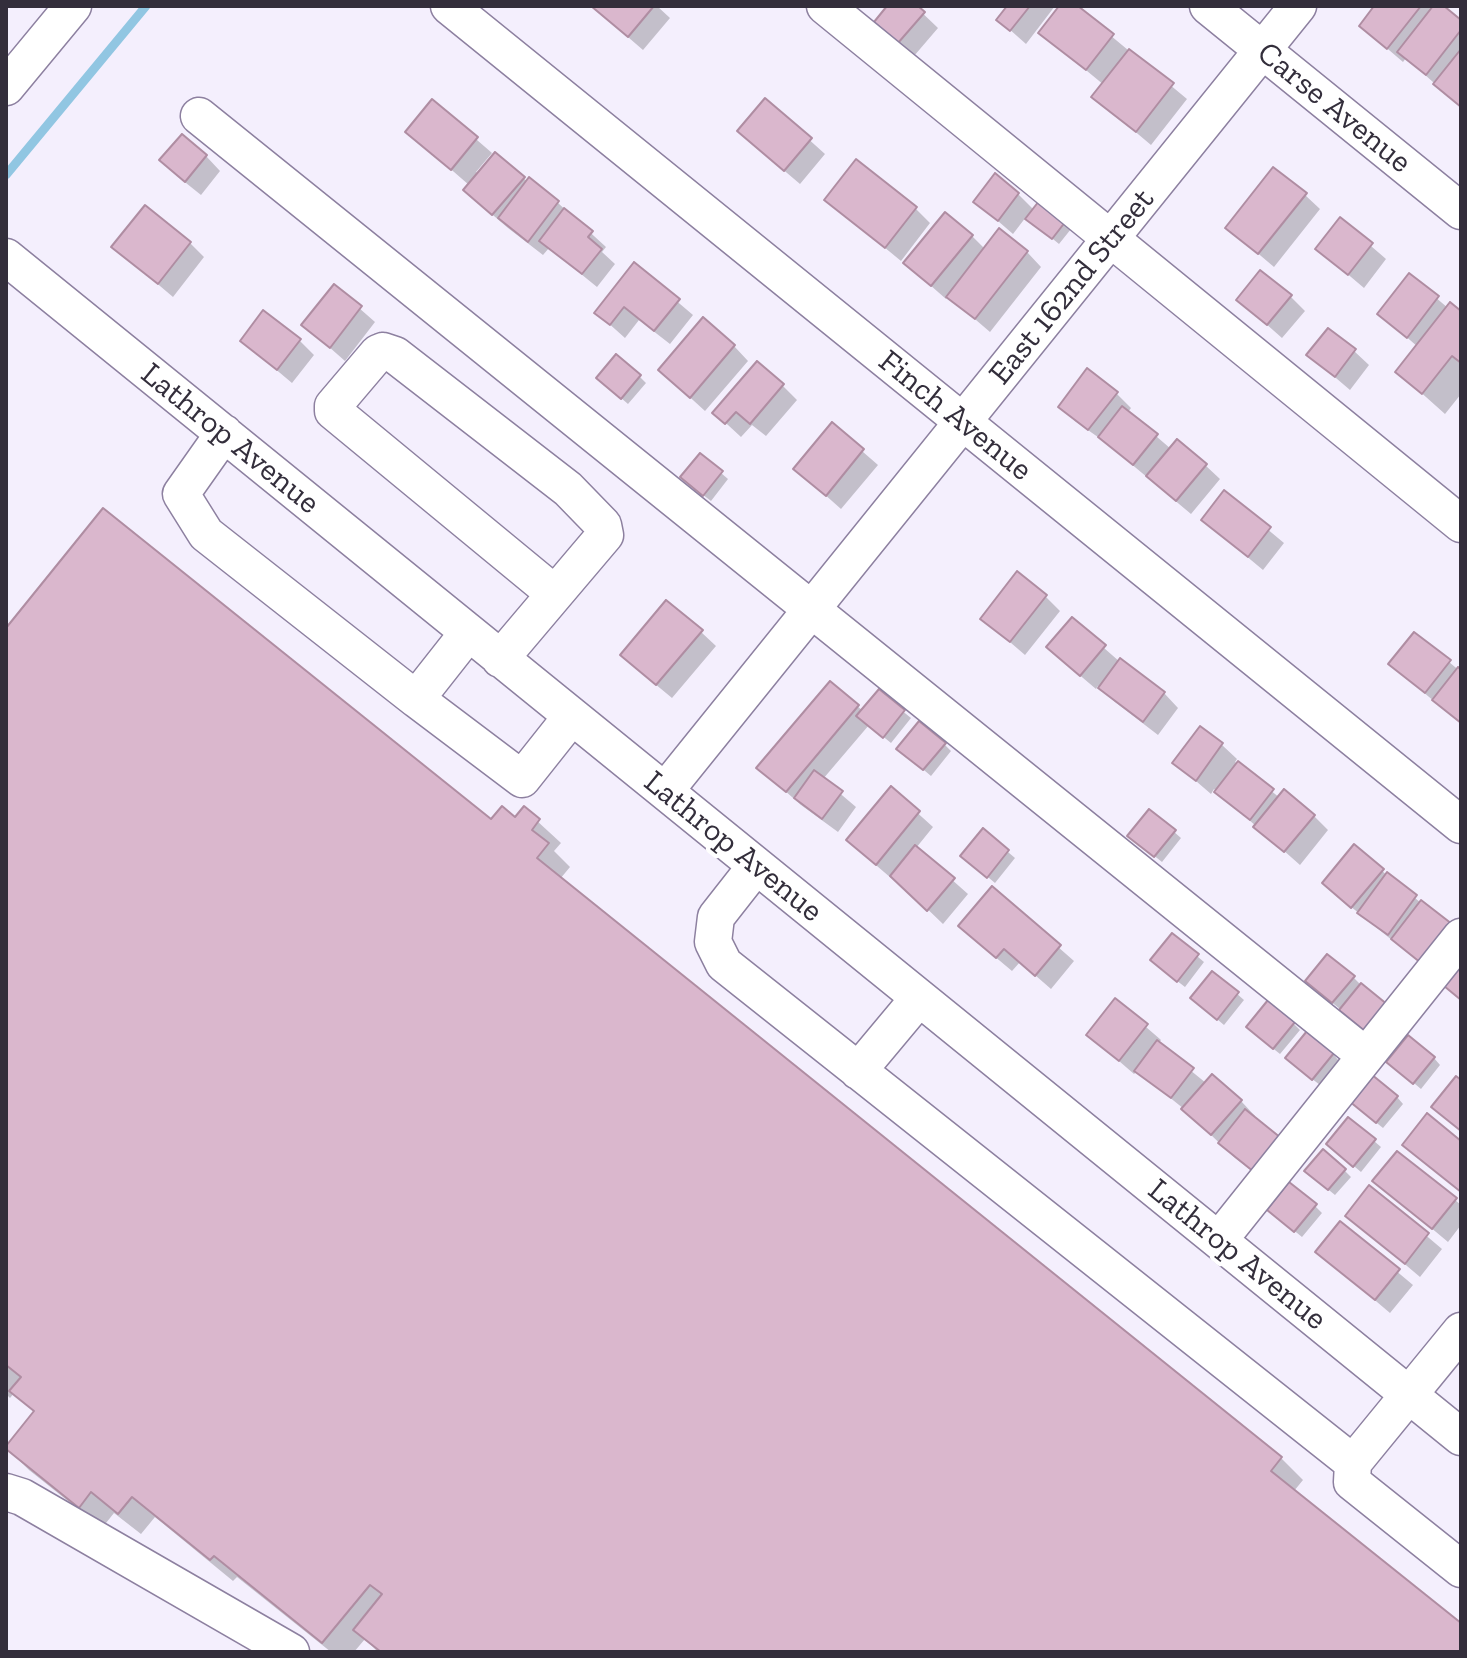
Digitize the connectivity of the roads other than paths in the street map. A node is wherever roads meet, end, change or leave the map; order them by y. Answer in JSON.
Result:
{"nodes":[{"id":1,"x":449,"y":6,"type":"edge"},
{"id":2,"x":825,"y":6,"type":"edge"},
{"id":3,"x":1208,"y":6,"type":"edge"},
{"id":4,"x":1298,"y":6,"type":"edge"},
{"id":5,"x":69,"y":7,"type":"edge"},
{"id":6,"x":1262,"y":50,"type":"junction"},
{"id":7,"x":6,"y":87,"type":"edge"},
{"id":8,"x":199,"y":116,"type":"dead end"},
{"id":9,"x":1461,"y":211,"type":"edge"},
{"id":10,"x":1112,"y":237,"type":"junction"},
{"id":11,"x":6,"y":257,"type":"edge"},
{"id":12,"x":963,"y":422,"type":"junction"},
{"id":13,"x":224,"y":433,"type":"junction"},
{"id":14,"x":1461,"y":524,"type":"edge"},
{"id":15,"x":555,"y":594,"type":"junction"},
{"id":16,"x":811,"y":610,"type":"junction"},
{"id":17,"x":468,"y":633,"type":"junction"},
{"id":18,"x":500,"y":659,"type":"junction"},
{"id":19,"x":416,"y":699,"type":"junction"},
{"id":20,"x":572,"y":716,"type":"junction"},
{"id":21,"x":665,"y":791,"type":"junction"},
{"id":22,"x":1461,"y":825,"type":"edge"},
{"id":23,"x":756,"y":866,"type":"junction"},
{"id":24,"x":1461,"y":937,"type":"edge"},
{"id":25,"x":919,"y":998,"type":"junction"},
{"id":26,"x":1366,"y":1056,"type":"junction"},
{"id":27,"x":858,"y":1071,"type":"junction"},
{"id":28,"x":1219,"y":1240,"type":"junction"},
{"id":29,"x":1461,"y":1331,"type":"edge"},
{"id":30,"x":1410,"y":1396,"type":"junction"},
{"id":31,"x":1461,"y":1437,"type":"edge"},
{"id":32,"x":1353,"y":1463,"type":"junction"},
{"id":33,"x":6,"y":1492,"type":"edge"},
{"id":34,"x":1461,"y":1569,"type":"edge"},
{"id":35,"x":291,"y":1652,"type":"edge"}],
"edges":[{"from":1,"to":12,"type":"street","name":"Finch Avenue"},
{"from":2,"to":10,"type":"street"},
{"from":3,"to":6,"type":"street","name":"Carse Avenue"},
{"from":4,"to":6,"type":"street","name":"East 162nd Street"},
{"from":5,"to":7,"type":"street"},
{"from":6,"to":9,"type":"street","name":"Carse Avenue"},
{"from":6,"to":10,"type":"street","name":"East 162nd Street"},
{"from":8,"to":16,"type":"street"},
{"from":10,"to":12,"type":"street","name":"East 162nd Street"},
{"from":10,"to":14,"type":"street"},
{"from":11,"to":13,"type":"street","name":"Lathrop Avenue"},
{"from":12,"to":16,"type":"street","name":"East 162nd Street"},
{"from":12,"to":22,"type":"street","name":"Finch Avenue"},
{"from":13,"to":17,"type":"street","name":"Lathrop Avenue"},
{"from":13,"to":19,"type":"street"},
{"from":15,"to":15,"type":"street"},
{"from":15,"to":18,"type":"street"},
{"from":16,"to":21,"type":"street","name":"East 162nd Street"},
{"from":16,"to":26,"type":"street"},
{"from":17,"to":18,"type":"street","name":"Lathrop Avenue"},
{"from":17,"to":19,"type":"street"},
{"from":18,"to":20,"type":"street","name":"Lathrop Avenue"},
{"from":19,"to":20,"type":"street"},
{"from":20,"to":21,"type":"street","name":"Lathrop Avenue"},
{"from":21,"to":23,"type":"street","name":"Lathrop Avenue"},
{"from":23,"to":25,"type":"street","name":"Lathrop Avenue"},
{"from":23,"to":27,"type":"street"},
{"from":24,"to":26,"type":"street"},
{"from":25,"to":27,"type":"street"},
{"from":25,"to":28,"type":"street","name":"Lathrop Avenue"},
{"from":26,"to":28,"type":"street"},
{"from":27,"to":32,"type":"street"},
{"from":28,"to":30,"type":"street","name":"Lathrop Avenue"},
{"from":29,"to":30,"type":"street"},
{"from":30,"to":31,"type":"street","name":"Lathrop Avenue"},
{"from":30,"to":32,"type":"street"},
{"from":32,"to":34,"type":"street"},
{"from":33,"to":35,"type":"street"}]}
